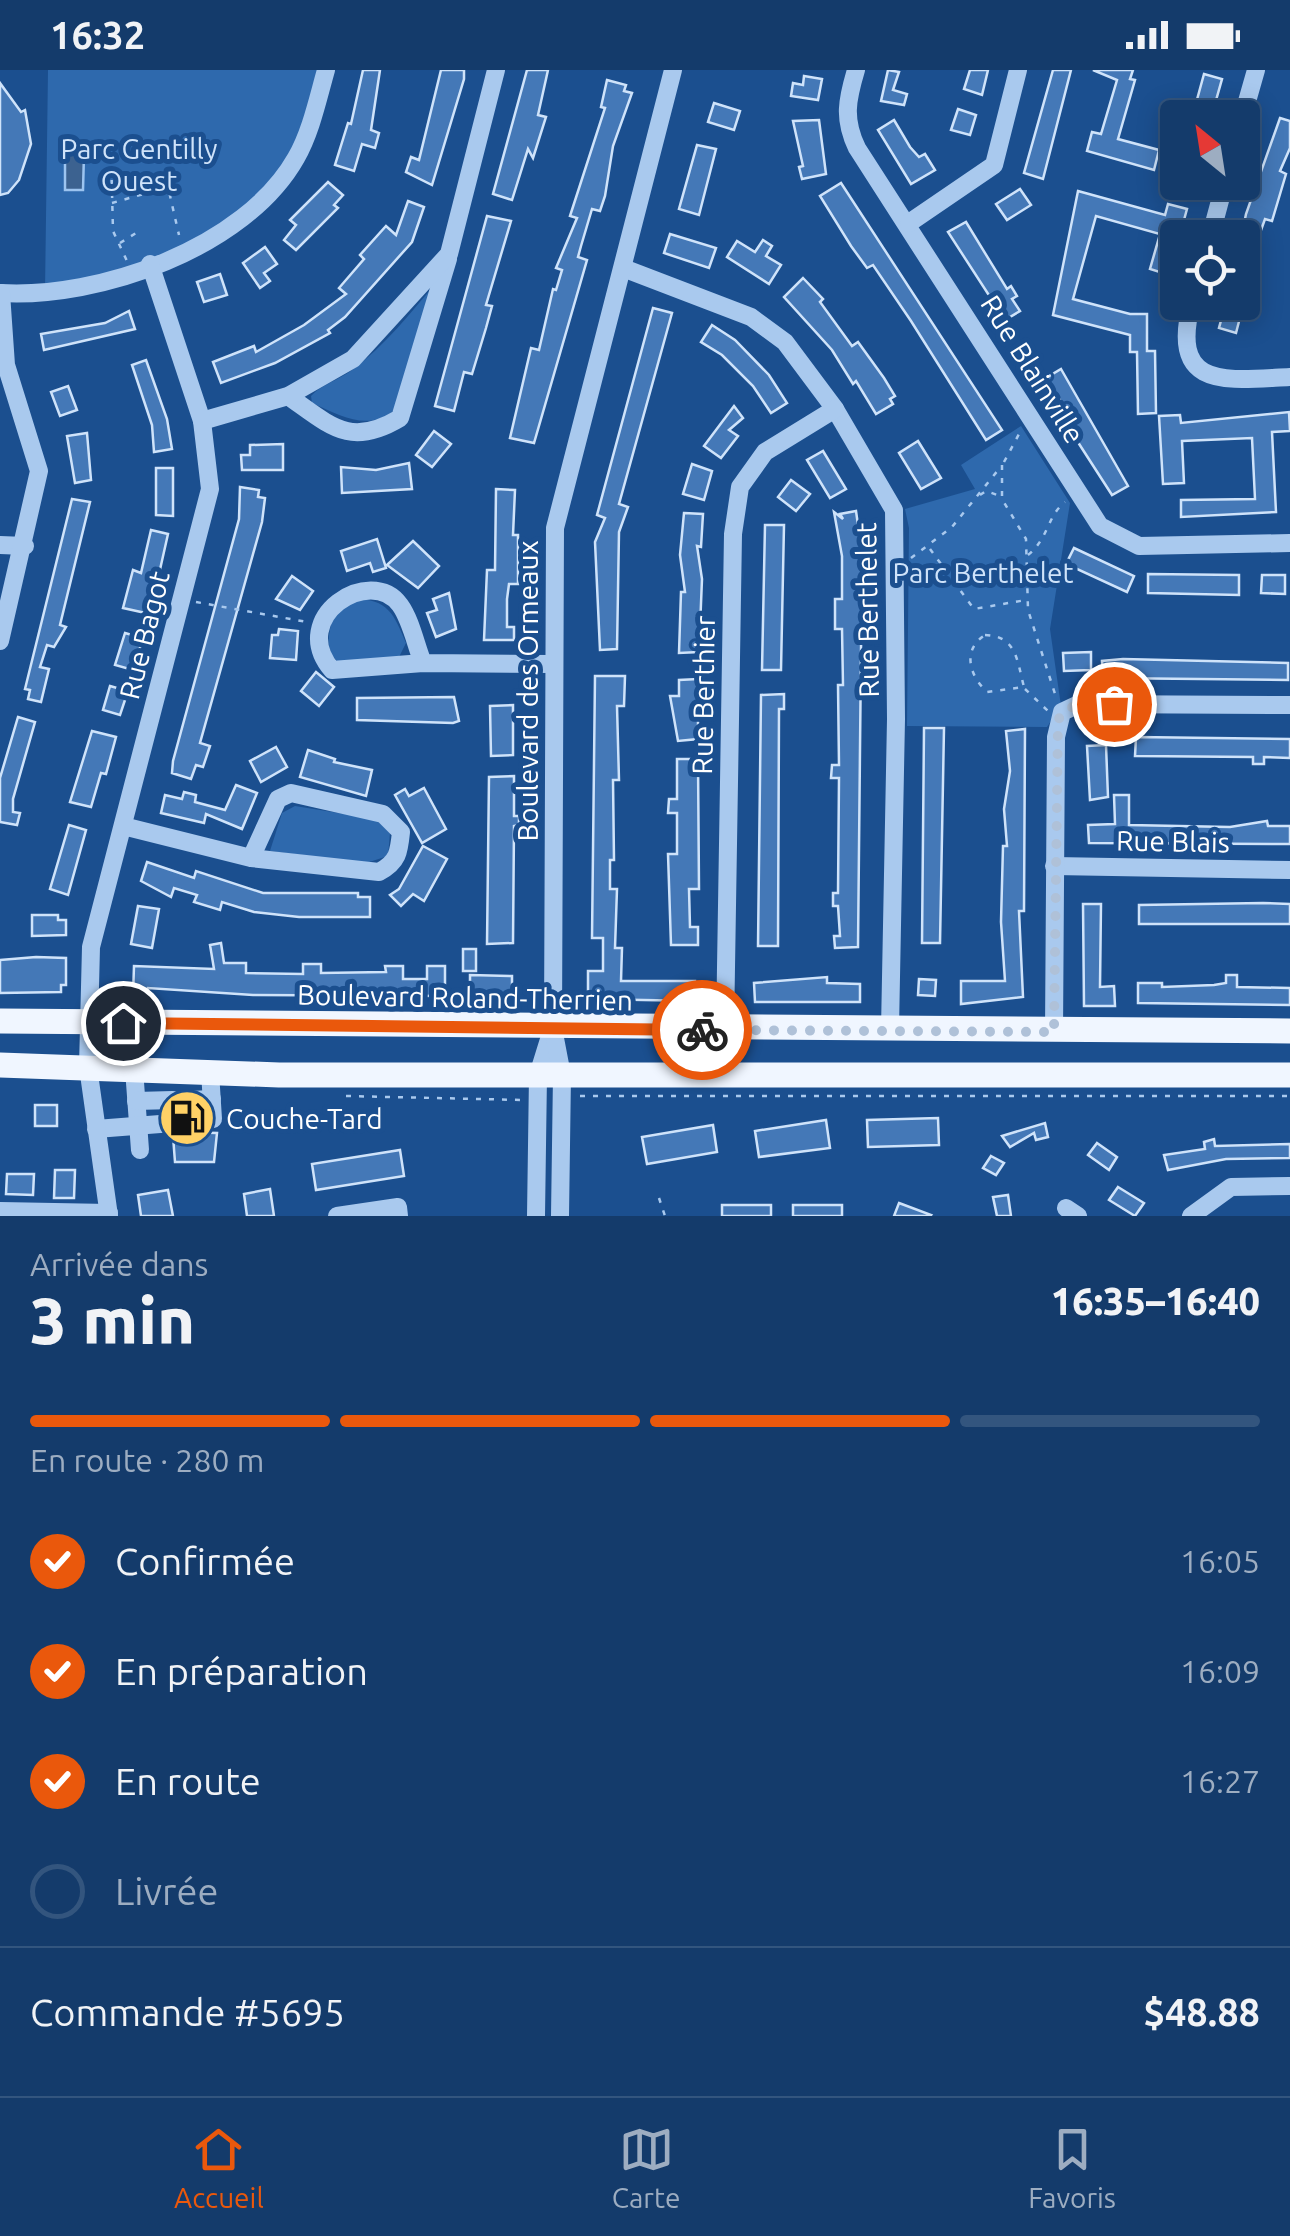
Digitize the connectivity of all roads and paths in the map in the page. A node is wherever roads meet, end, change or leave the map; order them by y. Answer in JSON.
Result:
{"nodes":[{"id":1,"x":326,"y":70,"type":"edge"},
{"id":2,"x":496,"y":70,"type":"edge"},
{"id":3,"x":673,"y":70,"type":"edge"},
{"id":4,"x":856,"y":70,"type":"edge"},
{"id":5,"x":1018,"y":70,"type":"edge"},
{"id":6,"x":1256,"y":70,"type":"edge"},
{"id":7,"x":1247,"y":100,"type":"edge"},
{"id":8,"x":111,"y":154,"type":"dead end"},
{"id":9,"x":112,"y":203,"type":"junction"},
{"id":10,"x":909,"y":223,"type":"junction"},
{"id":11,"x":178,"y":230,"type":"dead end"},
{"id":12,"x":136,"y":233,"type":"dead end"},
{"id":13,"x":118,"y":243,"type":"junction"},
{"id":14,"x":449,"y":254,"type":"junction"},
{"id":15,"x":150,"y":264,"type":"junction"},
{"id":16,"x":623,"y":268,"type":"junction"},
{"id":17,"x":132,"y":271,"type":"junction"},
{"id":18,"x":0,"y":293,"type":"edge"},
{"id":19,"x":1188,"y":320,"type":"edge"},
{"id":20,"x":1290,"y":377,"type":"edge"},
{"id":21,"x":288,"y":396,"type":"junction"},
{"id":22,"x":835,"y":409,"type":"junction"},
{"id":23,"x":1030,"y":415,"type":"junction"},
{"id":24,"x":202,"y":421,"type":"junction"},
{"id":25,"x":1002,"y":464,"type":"junction"},
{"id":26,"x":1078,"y":492,"type":"junction"},
{"id":27,"x":1002,"y":496,"type":"junction"},
{"id":28,"x":977,"y":497,"type":"junction"},
{"id":29,"x":1290,"y":543,"type":"edge"},
{"id":30,"x":0,"y":546,"type":"edge"},
{"id":31,"x":25,"y":546,"type":"junction"},
{"id":32,"x":930,"y":548,"type":"junction"},
{"id":33,"x":1027,"y":556,"type":"junction"},
{"id":34,"x":896,"y":561,"type":"junction"},
{"id":35,"x":181,"y":600,"type":"junction"},
{"id":36,"x":1027,"y":600,"type":"junction"},
{"id":37,"x":323,"y":624,"type":"junction"},
{"id":38,"x":0,"y":641,"type":"edge"},
{"id":39,"x":423,"y":663,"type":"junction"},
{"id":40,"x":554,"y":664,"type":"junction"},
{"id":41,"x":1024,"y":688,"type":"junction"},
{"id":42,"x":1290,"y":705,"type":"edge"},
{"id":43,"x":1060,"y":717,"type":"junction"},
{"id":44,"x":122,"y":826,"type":"junction"},
{"id":45,"x":251,"y":858,"type":"junction"},
{"id":46,"x":1054,"y":866,"type":"junction"},
{"id":47,"x":1290,"y":870,"type":"edge"},
{"id":48,"x":0,"y":1021,"type":"edge"},
{"id":49,"x":89,"y":1023,"type":"junction"},
{"id":50,"x":553,"y":1028,"type":"junction"},
{"id":51,"x":890,"y":1029,"type":"junction"},
{"id":52,"x":725,"y":1030,"type":"junction"},
{"id":53,"x":1290,"y":1031,"type":"edge"},
{"id":54,"x":1054,"y":1032,"type":"junction"},
{"id":55,"x":0,"y":1066,"type":"edge"},
{"id":56,"x":88,"y":1067,"type":"junction"},
{"id":57,"x":134,"y":1068,"type":"junction"},
{"id":58,"x":210,"y":1072,"type":"junction"},
{"id":59,"x":550,"y":1075,"type":"junction"},
{"id":60,"x":1290,"y":1075,"type":"edge"},
{"id":61,"x":137,"y":1113,"type":"junction"},
{"id":62,"x":96,"y":1129,"type":"junction"},
{"id":63,"x":140,"y":1150,"type":"dead end"},
{"id":64,"x":1290,"y":1186,"type":"edge"},
{"id":65,"x":659,"y":1198,"type":"dead end"},
{"id":66,"x":0,"y":1212,"type":"edge"},
{"id":67,"x":109,"y":1215,"type":"edge"},
{"id":68,"x":337,"y":1216,"type":"edge"},
{"id":69,"x":399,"y":1216,"type":"edge"},
{"id":70,"x":536,"y":1216,"type":"edge"},
{"id":71,"x":560,"y":1216,"type":"edge"},
{"id":72,"x":665,"y":1216,"type":"edge"},
{"id":73,"x":1191,"y":1216,"type":"edge"}],
"edges":[{"from":1,"to":15,"type":"street"},
{"from":2,"to":14,"type":"street"},
{"from":3,"to":16,"type":"street","name":"Boulevard des Ormeaux"},
{"from":4,"to":10,"type":"street","name":"Rue Blainville"},
{"from":5,"to":10,"type":"street"},
{"from":6,"to":7,"type":"street"},
{"from":8,"to":9,"type":"path"},
{"from":9,"to":11,"type":"path"},
{"from":9,"to":13,"type":"path"},
{"from":10,"to":23,"type":"street","name":"Rue Blainville"},
{"from":12,"to":13,"type":"path"},
{"from":13,"to":17,"type":"path"},
{"from":14,"to":21,"type":"street"},
{"from":14,"to":21,"type":"street"},
{"from":15,"to":17,"type":"street"},
{"from":15,"to":24,"type":"street","name":"Rue Bagot"},
{"from":16,"to":22,"type":"street","name":"Rue Berthelet"},
{"from":16,"to":40,"type":"street","name":"Boulevard des Ormeaux"},
{"from":17,"to":18,"type":"street"},
{"from":18,"to":31,"type":"street"},
{"from":19,"to":20,"type":"street"},
{"from":21,"to":24,"type":"street"},
{"from":22,"to":34,"type":"street","name":"Rue Berthelet"},
{"from":22,"to":52,"type":"street","name":"Rue Berthier"},
{"from":23,"to":25,"type":"path"},
{"from":23,"to":26,"type":"street","name":"Rue Blainville"},
{"from":24,"to":35,"type":"street","name":"Rue Bagot"},
{"from":25,"to":27,"type":"path"},
{"from":25,"to":28,"type":"path"},
{"from":26,"to":29,"type":"street","name":"Rue Blainville"},
{"from":26,"to":33,"type":"path"},
{"from":27,"to":28,"type":"path"},
{"from":27,"to":33,"type":"path"},
{"from":28,"to":32,"type":"path"},
{"from":30,"to":31,"type":"street"},
{"from":31,"to":38,"type":"street"},
{"from":32,"to":34,"type":"path"},
{"from":32,"to":36,"type":"path"},
{"from":33,"to":36,"type":"path"},
{"from":34,"to":51,"type":"street","name":"Rue Berthelet"},
{"from":35,"to":37,"type":"path"},
{"from":35,"to":44,"type":"street","name":"Rue Bagot"},
{"from":36,"to":43,"type":"path"},
{"from":37,"to":39,"type":"street"},
{"from":37,"to":39,"type":"street"},
{"from":39,"to":40,"type":"street"},
{"from":40,"to":50,"type":"street","name":"Boulevard des Ormeaux"},
{"from":41,"to":41,"type":"path"},
{"from":41,"to":43,"type":"path"},
{"from":42,"to":43,"type":"street"},
{"from":43,"to":46,"type":"street"},
{"from":44,"to":45,"type":"street"},
{"from":44,"to":49,"type":"street","name":"Rue Bagot"},
{"from":45,"to":45,"type":"street"},
{"from":46,"to":47,"type":"street","name":"Rue Blais"},
{"from":46,"to":54,"type":"street"},
{"from":48,"to":49,"type":"main road","name":"Boulevard Roland-Therrien"},
{"from":49,"to":50,"type":"main road","name":"Boulevard Roland-Therrien"},
{"from":49,"to":56,"type":"street","name":"Rue Bagot"},
{"from":50,"to":52,"type":"main road","name":"Boulevard Roland-Therrien"},
{"from":50,"to":59,"type":"street","name":"Boulevard des Ormeaux"},
{"from":51,"to":52,"type":"main road","name":"Boulevard Roland-Therrien"},
{"from":51,"to":54,"type":"main road","name":"Boulevard Roland-Therrien"},
{"from":53,"to":54,"type":"main road","name":"Boulevard Roland-Therrien"},
{"from":55,"to":56,"type":"main road"},
{"from":56,"to":57,"type":"main road"},
{"from":56,"to":62,"type":"street","name":"Rue Bagot"},
{"from":57,"to":58,"type":"main road"},
{"from":57,"to":61,"type":"street"},
{"from":58,"to":59,"type":"main road"},
{"from":58,"to":61,"type":"street"},
{"from":59,"to":60,"type":"main road"},
{"from":59,"to":70,"type":"street","name":"Boulevard des Ormeaux"},
{"from":59,"to":71,"type":"street","name":"Boulevard des Ormeaux"},
{"from":61,"to":62,"type":"street"},
{"from":61,"to":63,"type":"street"},
{"from":62,"to":67,"type":"street","name":"Rue Bagot"},
{"from":64,"to":73,"type":"street"},
{"from":65,"to":72,"type":"path"},
{"from":66,"to":67,"type":"street"},
{"from":68,"to":69,"type":"street"}]}
